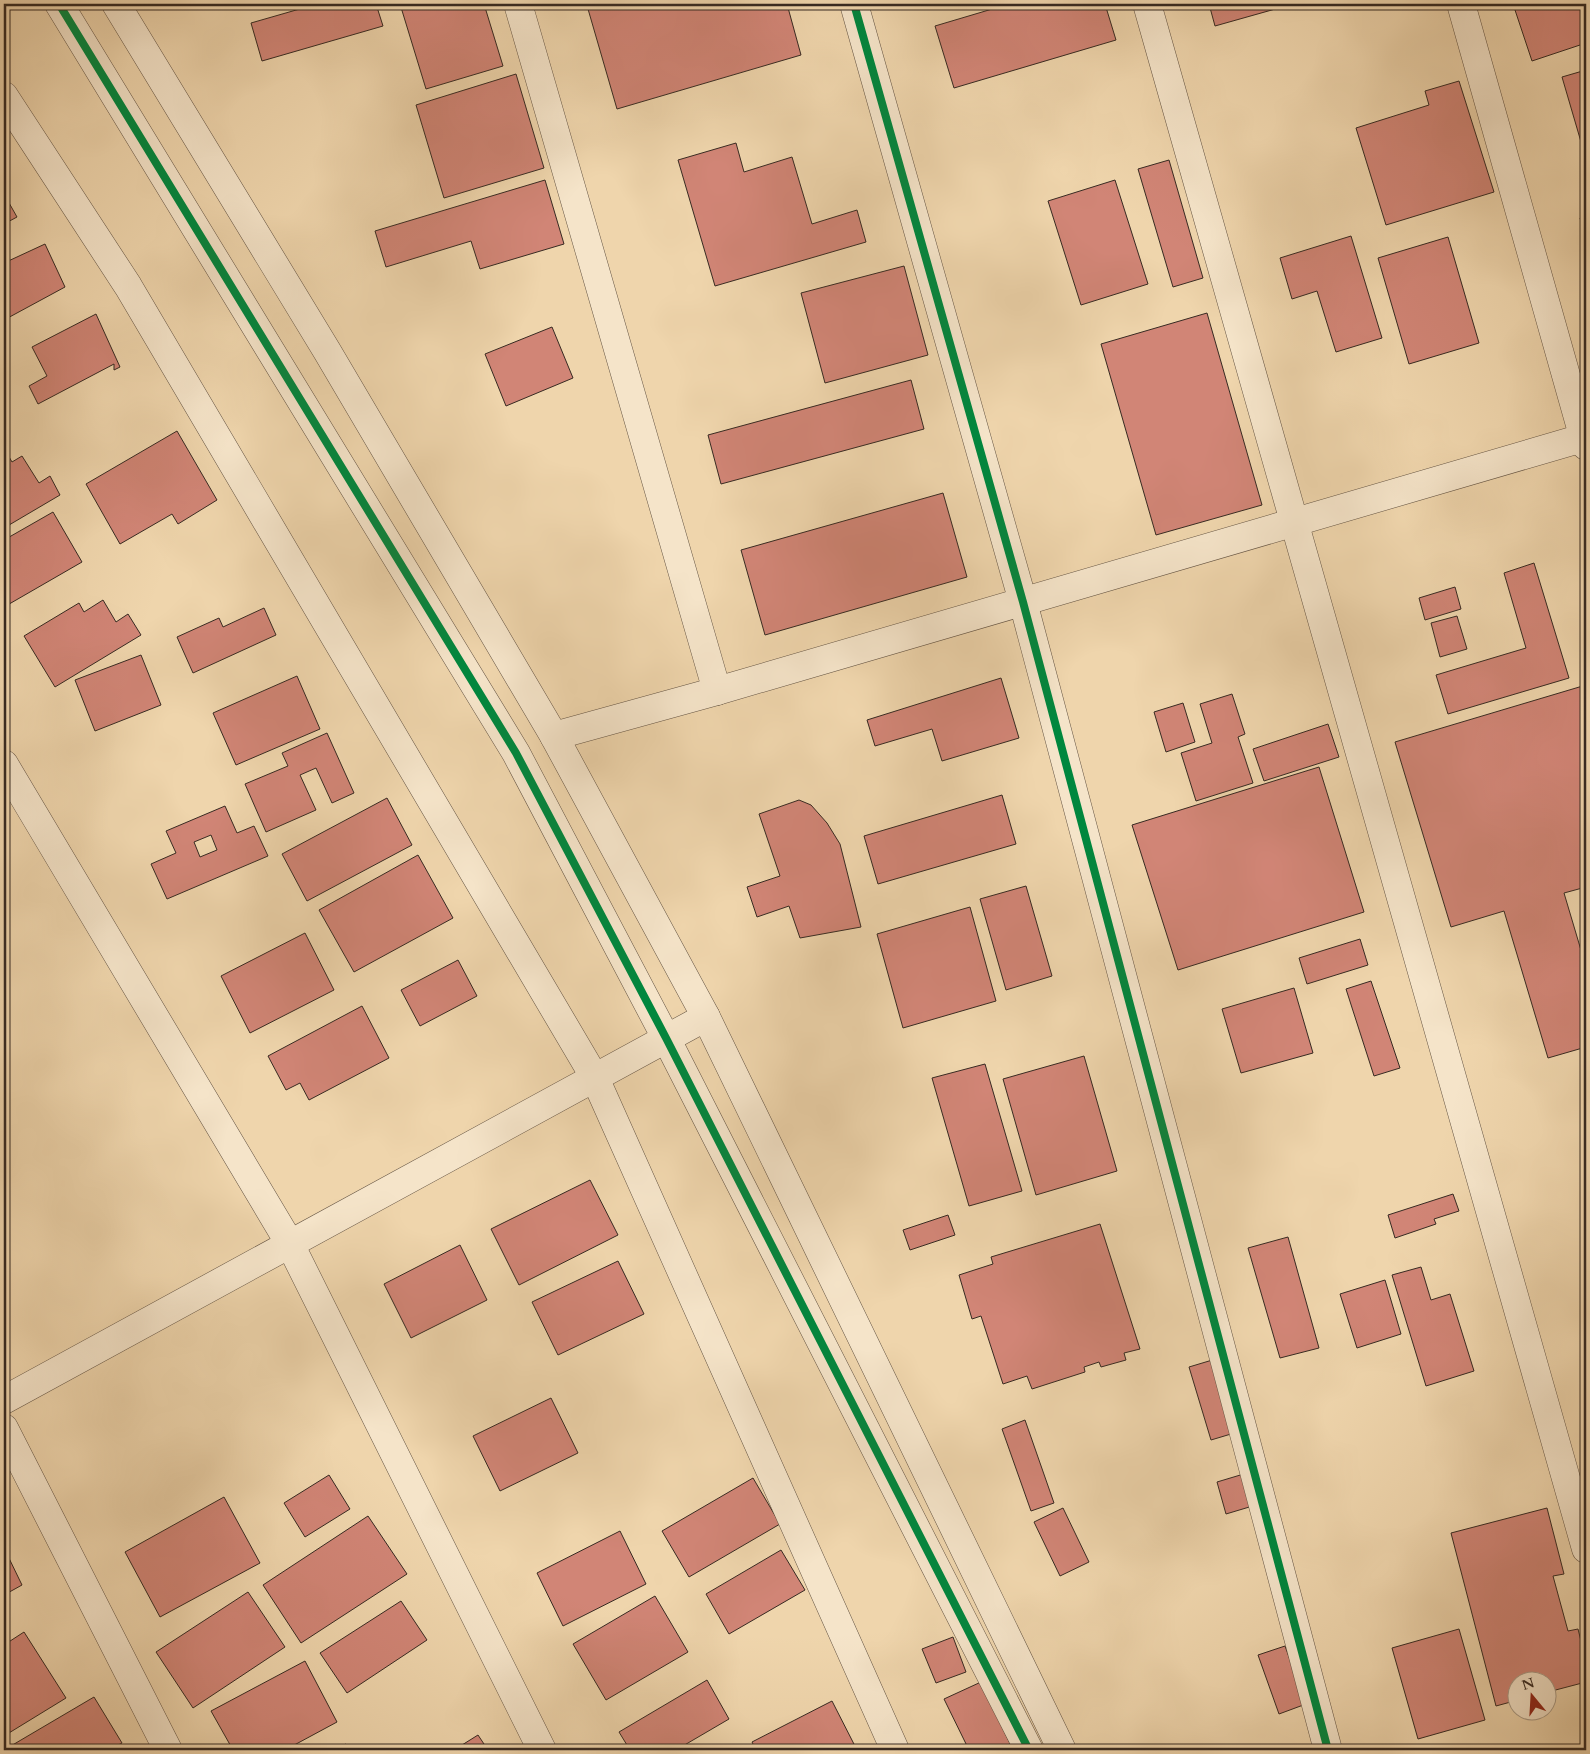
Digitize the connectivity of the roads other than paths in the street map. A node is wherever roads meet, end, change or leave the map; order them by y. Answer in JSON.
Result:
{"nodes":[{"id":1,"x":59,"y":4,"type":"edge"},
{"id":2,"x":116,"y":4,"type":"edge"},
{"id":3,"x":518,"y":4,"type":"edge"},
{"id":4,"x":854,"y":4,"type":"edge"},
{"id":5,"x":1147,"y":4,"type":"edge"},
{"id":6,"x":1461,"y":4,"type":"edge"},
{"id":7,"x":4,"y":96,"type":"edge"},
{"id":8,"x":1585,"y":440,"type":"edge"},
{"id":9,"x":1294,"y":522,"type":"junction"},
{"id":10,"x":1023,"y":602,"type":"junction"},
{"id":11,"x":717,"y":691,"type":"junction"},
{"id":12,"x":554,"y":736,"type":"junction"},
{"id":13,"x":4,"y":764,"type":"edge"},
{"id":14,"x":706,"y":1017,"type":"junction"},
{"id":15,"x":666,"y":1038,"type":"junction"},
{"id":16,"x":595,"y":1078,"type":"junction"},
{"id":17,"x":290,"y":1244,"type":"junction"},
{"id":18,"x":4,"y":1400,"type":"edge"},
{"id":19,"x":4,"y":1428,"type":"edge"},
{"id":20,"x":1586,"y":1549,"type":"edge"},
{"id":21,"x":168,"y":1750,"type":"edge"},
{"id":22,"x":542,"y":1750,"type":"edge"},
{"id":23,"x":896,"y":1750,"type":"edge"},
{"id":24,"x":1028,"y":1750,"type":"edge"},
{"id":25,"x":1062,"y":1750,"type":"edge"},
{"id":26,"x":1328,"y":1750,"type":"edge"}],
"edges":[{"from":1,"to":15,"type":"street"},
{"from":2,"to":12,"type":"street"},
{"from":3,"to":11,"type":"street"},
{"from":4,"to":10,"type":"street"},
{"from":5,"to":9,"type":"street"},
{"from":6,"to":8,"type":"street"},
{"from":7,"to":16,"type":"street"},
{"from":8,"to":9,"type":"street"},
{"from":9,"to":10,"type":"street"},
{"from":9,"to":20,"type":"street"},
{"from":10,"to":11,"type":"street"},
{"from":10,"to":26,"type":"street"},
{"from":11,"to":12,"type":"street"},
{"from":12,"to":14,"type":"street"},
{"from":13,"to":17,"type":"street"},
{"from":14,"to":15,"type":"street"},
{"from":14,"to":25,"type":"street"},
{"from":15,"to":16,"type":"street"},
{"from":15,"to":24,"type":"street"},
{"from":16,"to":17,"type":"street"},
{"from":16,"to":23,"type":"street"},
{"from":17,"to":18,"type":"street"},
{"from":17,"to":22,"type":"street"},
{"from":19,"to":21,"type":"street"}]}
